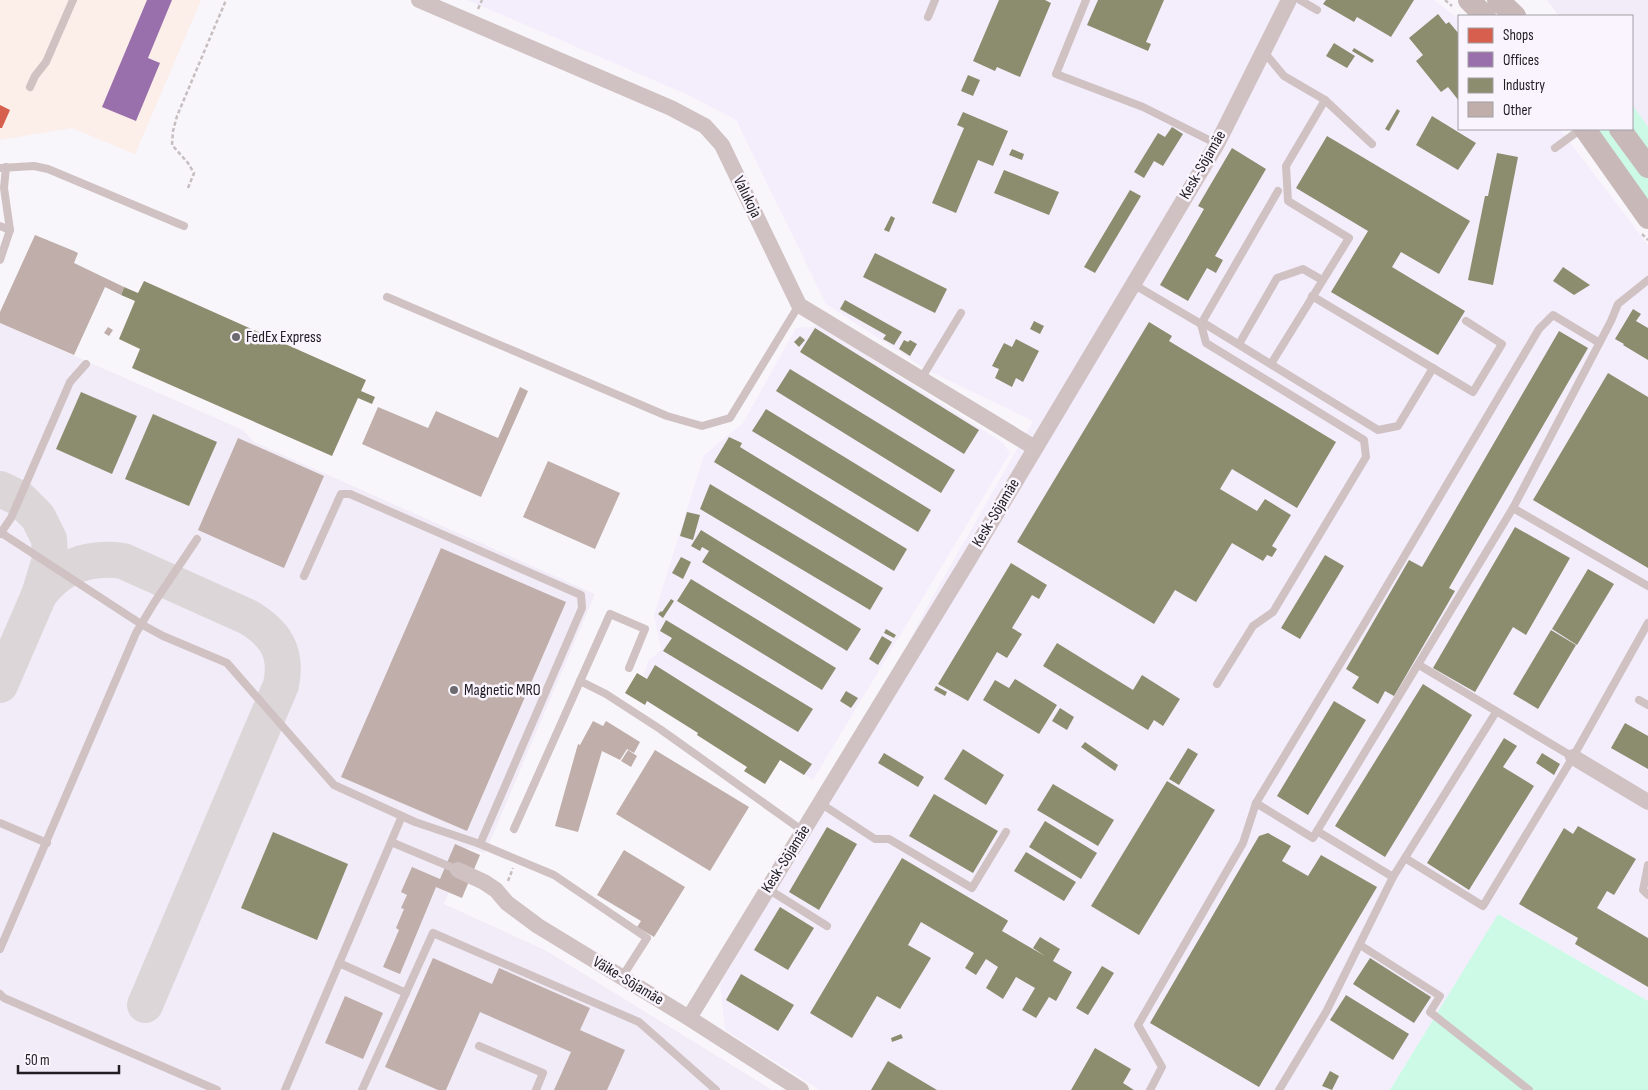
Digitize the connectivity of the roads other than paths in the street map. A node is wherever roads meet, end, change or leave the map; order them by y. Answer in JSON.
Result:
{"nodes":[{"id":1,"x":73,"y":0,"type":"edge"},
{"id":2,"x":419,"y":0,"type":"edge"},
{"id":3,"x":935,"y":0,"type":"edge"},
{"id":4,"x":1086,"y":0,"type":"edge"},
{"id":5,"x":1289,"y":0,"type":"edge"},
{"id":6,"x":1300,"y":0,"type":"edge"},
{"id":7,"x":1469,"y":0,"type":"edge"},
{"id":8,"x":1498,"y":0,"type":"edge"},
{"id":9,"x":1317,"y":10,"type":"dead end"},
{"id":10,"x":1484,"y":15,"type":"edge"},
{"id":11,"x":1514,"y":15,"type":"edge"},
{"id":12,"x":928,"y":17,"type":"dead end"},
{"id":13,"x":1264,"y":52,"type":"junction"},
{"id":14,"x":30,"y":87,"type":"dead end"},
{"id":15,"x":1325,"y":100,"type":"junction"},
{"id":16,"x":1581,"y":130,"type":"edge"},
{"id":17,"x":1584,"y":130,"type":"edge"},
{"id":18,"x":1621,"y":130,"type":"edge"},
{"id":19,"x":1217,"y":144,"type":"junction"},
{"id":20,"x":1372,"y":144,"type":"dead end"},
{"id":21,"x":1554,"y":148,"type":"dead end"},
{"id":22,"x":1648,"y":167,"type":"edge"},
{"id":23,"x":3,"y":168,"type":"edge"},
{"id":24,"x":1278,"y":191,"type":"dead end"},
{"id":25,"x":1648,"y":218,"type":"edge"},
{"id":26,"x":0,"y":226,"type":"edge"},
{"id":27,"x":184,"y":226,"type":"dead end"},
{"id":28,"x":10,"y":230,"type":"junction"},
{"id":29,"x":0,"y":260,"type":"edge"},
{"id":30,"x":1322,"y":280,"type":"junction"},
{"id":31,"x":1648,"y":280,"type":"edge"},
{"id":32,"x":1133,"y":284,"type":"junction"},
{"id":33,"x":1312,"y":296,"type":"junction"},
{"id":34,"x":387,"y":297,"type":"dead end"},
{"id":35,"x":799,"y":305,"type":"junction"},
{"id":36,"x":961,"y":313,"type":"dead end"},
{"id":37,"x":1466,"y":321,"type":"dead end"},
{"id":38,"x":1201,"y":323,"type":"junction"},
{"id":39,"x":1598,"y":342,"type":"junction"},
{"id":40,"x":1239,"y":344,"type":"junction"},
{"id":41,"x":86,"y":364,"type":"dead end"},
{"id":42,"x":1271,"y":364,"type":"junction"},
{"id":43,"x":1434,"y":368,"type":"junction"},
{"id":44,"x":921,"y":379,"type":"junction"},
{"id":45,"x":1034,"y":448,"type":"junction"},
{"id":46,"x":1513,"y":508,"type":"junction"},
{"id":47,"x":0,"y":533,"type":"edge"},
{"id":48,"x":197,"y":539,"type":"dead end"},
{"id":49,"x":304,"y":576,"type":"dead end"},
{"id":50,"x":1648,"y":586,"type":"edge"},
{"id":51,"x":1648,"y":623,"type":"edge"},
{"id":52,"x":141,"y":624,"type":"junction"},
{"id":53,"x":1419,"y":665,"type":"junction"},
{"id":54,"x":629,"y":668,"type":"dead end"},
{"id":55,"x":580,"y":681,"type":"junction"},
{"id":56,"x":1216,"y":684,"type":"dead end"},
{"id":57,"x":1639,"y":700,"type":"dead end"},
{"id":58,"x":1648,"y":705,"type":"edge"},
{"id":59,"x":1496,"y":712,"type":"junction"},
{"id":60,"x":1573,"y":757,"type":"junction"},
{"id":61,"x":1648,"y":802,"type":"edge"},
{"id":62,"x":1256,"y":803,"type":"junction"},
{"id":63,"x":820,"y":804,"type":"junction"},
{"id":64,"x":402,"y":816,"type":"junction"},
{"id":65,"x":0,"y":823,"type":"edge"},
{"id":66,"x":514,"y":829,"type":"dead end"},
{"id":67,"x":803,"y":831,"type":"junction"},
{"id":68,"x":1317,"y":831,"type":"junction"},
{"id":69,"x":1006,"y":832,"type":"dead end"},
{"id":70,"x":391,"y":842,"type":"junction"},
{"id":71,"x":47,"y":843,"type":"junction"},
{"id":72,"x":480,"y":844,"type":"junction"},
{"id":73,"x":1405,"y":858,"type":"junction"},
{"id":74,"x":1648,"y":865,"type":"edge"},
{"id":75,"x":458,"y":870,"type":"joint"},
{"id":76,"x":1394,"y":877,"type":"junction"},
{"id":77,"x":768,"y":889,"type":"junction"},
{"id":78,"x":1648,"y":895,"type":"edge"},
{"id":79,"x":827,"y":926,"type":"dead end"},
{"id":80,"x":1360,"y":945,"type":"junction"},
{"id":81,"x":0,"y":950,"type":"edge"},
{"id":82,"x":339,"y":963,"type":"junction"},
{"id":83,"x":622,"y":977,"type":"junction"},
{"id":84,"x":406,"y":992,"type":"junction"},
{"id":85,"x":0,"y":994,"type":"edge"},
{"id":86,"x":689,"y":1018,"type":"junction"},
{"id":87,"x":479,"y":1046,"type":"dead end"},
{"id":88,"x":217,"y":1090,"type":"edge"},
{"id":89,"x":285,"y":1090,"type":"edge"},
{"id":90,"x":362,"y":1090,"type":"edge"},
{"id":91,"x":536,"y":1090,"type":"edge"},
{"id":92,"x":716,"y":1090,"type":"edge"},
{"id":93,"x":801,"y":1090,"type":"edge"},
{"id":94,"x":1150,"y":1090,"type":"edge"},
{"id":95,"x":1279,"y":1090,"type":"edge"},
{"id":96,"x":1529,"y":1090,"type":"edge"}],
"edges":[{"from":1,"to":14,"type":"lane"},
{"from":2,"to":35,"type":"street","name":"Valukoja"},
{"from":3,"to":12,"type":"lane"},
{"from":4,"to":19,"type":"lane"},
{"from":5,"to":13,"type":"street","name":"Kesk-Sõjamäe"},
{"from":6,"to":9,"type":"lane"},
{"from":7,"to":10,"type":"main road"},
{"from":8,"to":11,"type":"main road"},
{"from":13,"to":15,"type":"lane"},
{"from":13,"to":19,"type":"street","name":"Kesk-Sõjamäe"},
{"from":15,"to":20,"type":"lane"},
{"from":15,"to":30,"type":"lane"},
{"from":16,"to":21,"type":"lane"},
{"from":17,"to":25,"type":"main road"},
{"from":18,"to":22,"type":"main road"},
{"from":19,"to":32,"type":"street","name":"Kesk-Sõjamäe"},
{"from":23,"to":27,"type":"lane"},
{"from":23,"to":28,"type":"lane"},
{"from":24,"to":38,"type":"lane"},
{"from":26,"to":28,"type":"lane"},
{"from":28,"to":29,"type":"lane"},
{"from":30,"to":33,"type":"lane"},
{"from":30,"to":40,"type":"lane"},
{"from":31,"to":39,"type":"lane"},
{"from":32,"to":38,"type":"lane"},
{"from":32,"to":45,"type":"street","name":"Kesk-Sõjamäe"},
{"from":33,"to":42,"type":"lane"},
{"from":33,"to":43,"type":"lane"},
{"from":34,"to":35,"type":"lane"},
{"from":35,"to":44,"type":"street"},
{"from":36,"to":44,"type":"lane"},
{"from":37,"to":43,"type":"lane"},
{"from":38,"to":40,"type":"lane"},
{"from":38,"to":56,"type":"lane"},
{"from":39,"to":46,"type":"lane"},
{"from":39,"to":62,"type":"lane"},
{"from":40,"to":42,"type":"lane"},
{"from":41,"to":47,"type":"lane"},
{"from":42,"to":43,"type":"lane"},
{"from":44,"to":45,"type":"street"},
{"from":45,"to":63,"type":"street","name":"Kesk-Sõjamäe"},
{"from":46,"to":50,"type":"lane"},
{"from":46,"to":53,"type":"lane"},
{"from":47,"to":52,"type":"lane"},
{"from":48,"to":52,"type":"lane"},
{"from":49,"to":72,"type":"lane"},
{"from":51,"to":60,"type":"lane"},
{"from":52,"to":64,"type":"lane"},
{"from":52,"to":71,"type":"lane"},
{"from":53,"to":59,"type":"lane"},
{"from":53,"to":68,"type":"lane"},
{"from":54,"to":55,"type":"lane"},
{"from":55,"to":66,"type":"lane"},
{"from":55,"to":67,"type":"lane"},
{"from":57,"to":58,"type":"lane"},
{"from":59,"to":60,"type":"lane"},
{"from":59,"to":73,"type":"lane"},
{"from":60,"to":61,"type":"street"},
{"from":60,"to":73,"type":"lane"},
{"from":62,"to":68,"type":"lane"},
{"from":62,"to":94,"type":"lane"},
{"from":63,"to":67,"type":"street","name":"Kesk-Sõjamäe"},
{"from":63,"to":69,"type":"lane"},
{"from":64,"to":70,"type":"lane"},
{"from":64,"to":72,"type":"lane"},
{"from":65,"to":71,"type":"lane"},
{"from":67,"to":77,"type":"street","name":"Kesk-Sõjamäe"},
{"from":68,"to":76,"type":"lane"},
{"from":70,"to":75,"type":"lane"},
{"from":70,"to":82,"type":"lane"},
{"from":71,"to":81,"type":"lane"},
{"from":72,"to":83,"type":"lane"},
{"from":73,"to":76,"type":"lane"},
{"from":74,"to":78,"type":"lane"},
{"from":75,"to":83,"type":"street","name":"Väike-Sõjamäe"},
{"from":76,"to":80,"type":"lane"},
{"from":77,"to":79,"type":"lane"},
{"from":77,"to":86,"type":"street","name":"Kesk-Sõjamäe"},
{"from":80,"to":95,"type":"lane"},
{"from":80,"to":96,"type":"lane"},
{"from":82,"to":84,"type":"lane"},
{"from":82,"to":89,"type":"lane"},
{"from":83,"to":86,"type":"street","name":"Väike-Sõjamäe"},
{"from":84,"to":90,"type":"lane"},
{"from":84,"to":92,"type":"lane"},
{"from":85,"to":88,"type":"lane"},
{"from":86,"to":93,"type":"street","name":"Väike-Sõjamäe"},
{"from":87,"to":91,"type":"lane"}]}
